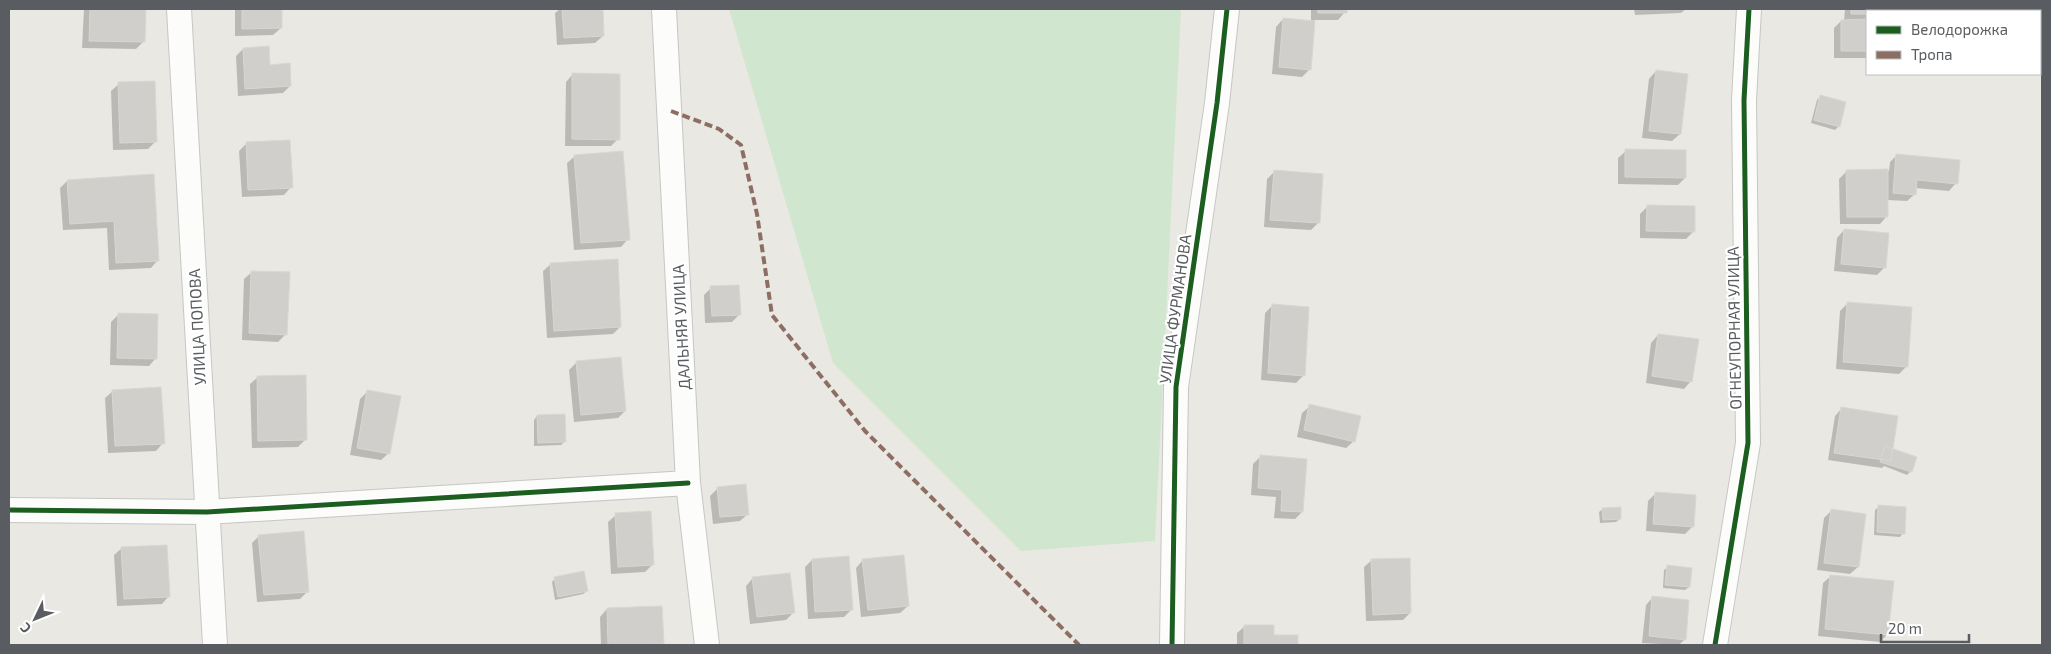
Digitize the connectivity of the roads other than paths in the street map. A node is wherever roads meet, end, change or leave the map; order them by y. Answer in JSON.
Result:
{"nodes":[{"id":1,"x":179,"y":9,"type":"edge"},
{"id":2,"x":664,"y":9,"type":"edge"},
{"id":3,"x":1227,"y":9,"type":"edge"},
{"id":4,"x":1749,"y":9,"type":"edge"},
{"id":5,"x":688,"y":483,"type":"junction"},
{"id":6,"x":9,"y":510,"type":"edge"},
{"id":7,"x":207,"y":512,"type":"junction"},
{"id":8,"x":215,"y":645,"type":"edge"},
{"id":9,"x":707,"y":645,"type":"edge"},
{"id":10,"x":1172,"y":645,"type":"edge"},
{"id":11,"x":1715,"y":645,"type":"edge"}],
"edges":[{"from":1,"to":7,"type":"street","name":"УЛИЦА ПОПОВА"},
{"from":2,"to":5,"type":"street","name":"ДАЛЬНЯЯ УЛИЦА"},
{"from":3,"to":10,"type":"street","name":"УЛИЦА ФУРМАНОВА"},
{"from":4,"to":11,"type":"street","name":"ОГНЕУПОРНАЯ УЛИЦА"},
{"from":5,"to":7,"type":"street"},
{"from":5,"to":9,"type":"street","name":"ДАЛЬНЯЯ УЛИЦА"},
{"from":6,"to":7,"type":"street"},
{"from":7,"to":8,"type":"street","name":"УЛИЦА ПОПОВА"}]}
